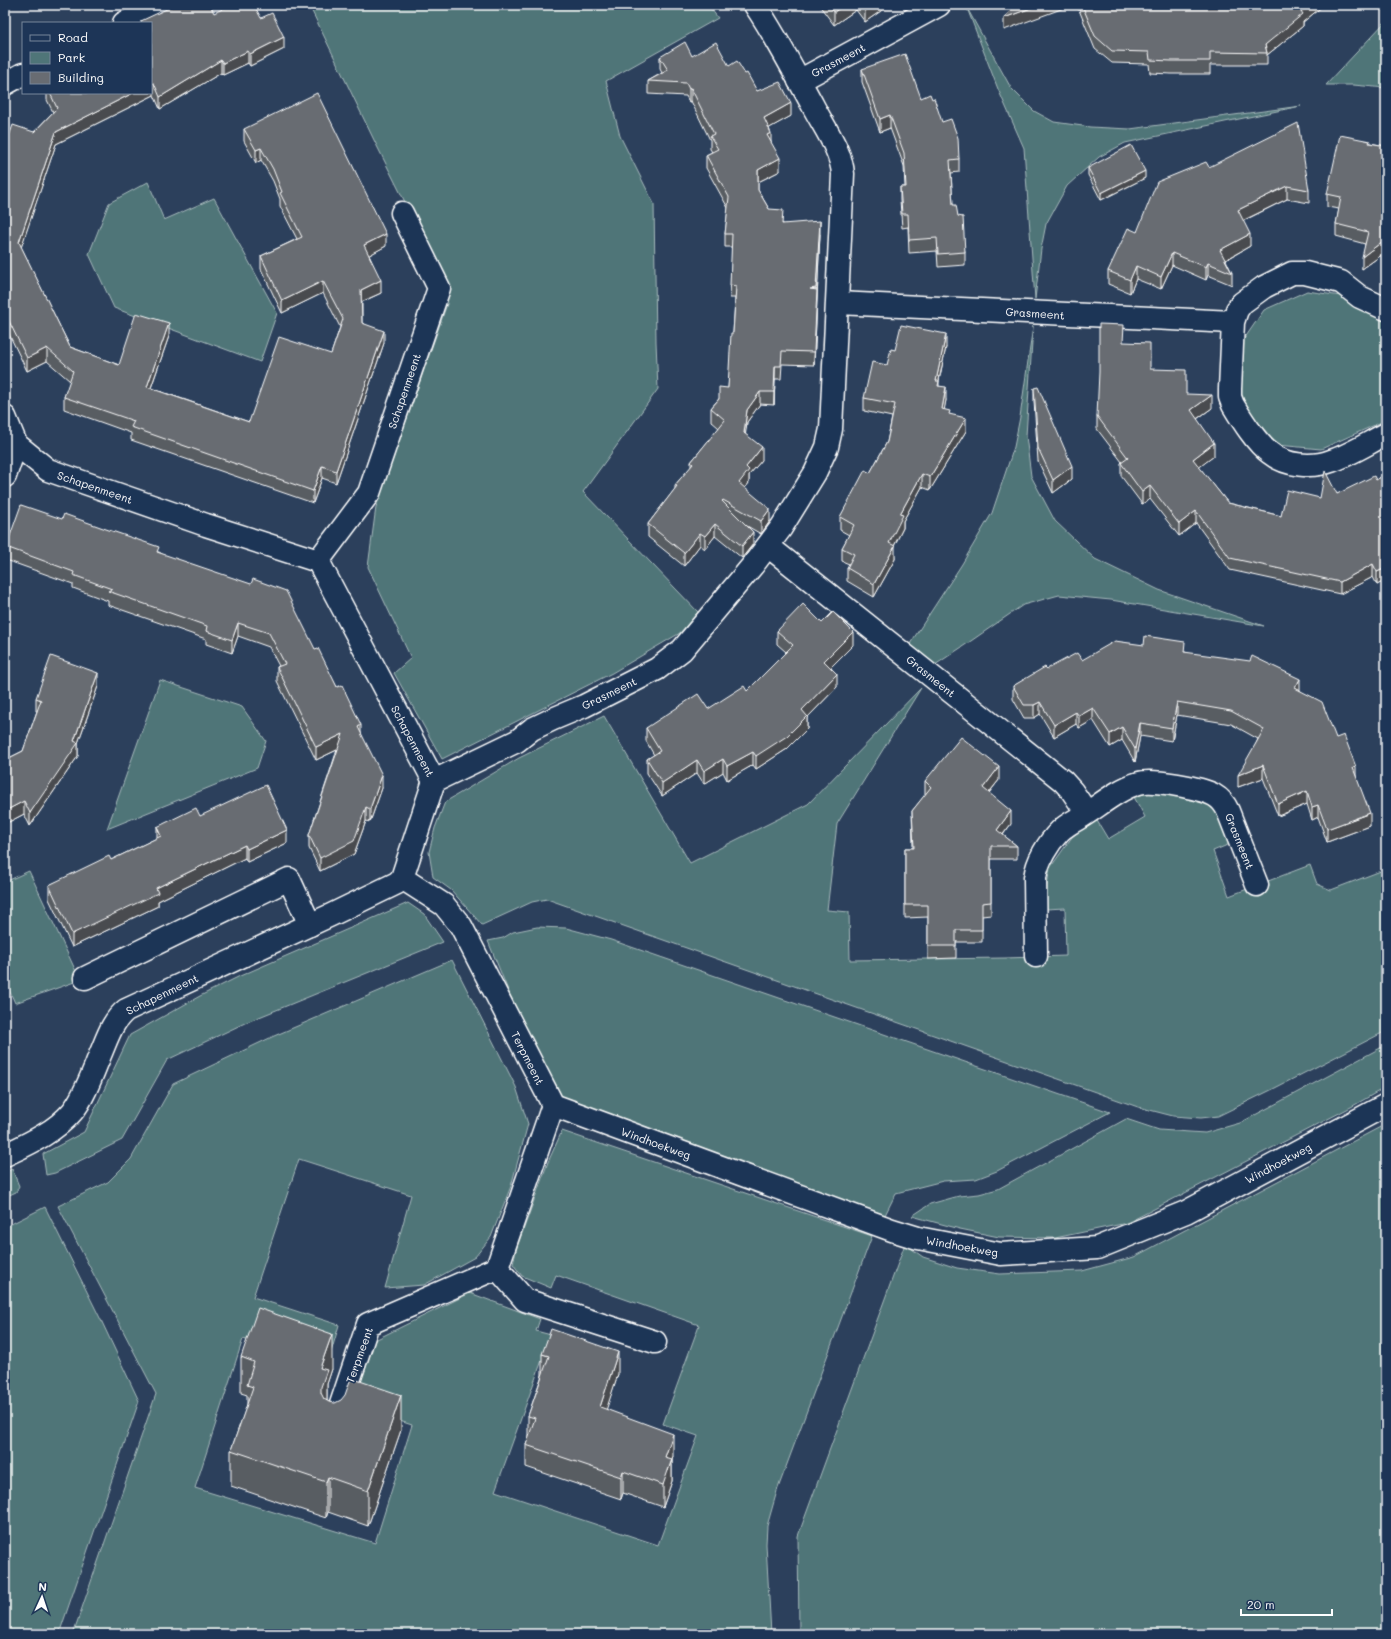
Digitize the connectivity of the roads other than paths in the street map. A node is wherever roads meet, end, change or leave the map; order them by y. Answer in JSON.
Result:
{"nodes":[{"id":1,"x":159,"y":5,"type":"edge"},
{"id":2,"x":755,"y":5,"type":"edge"},
{"id":3,"x":939,"y":5,"type":"edge"},
{"id":4,"x":126,"y":22,"type":"edge"},
{"id":5,"x":22,"y":75,"type":"edge"},
{"id":6,"x":799,"y":81,"type":"junction"},
{"id":7,"x":5,"y":84,"type":"edge"},
{"id":8,"x":402,"y":214,"type":"dead end"},
{"id":9,"x":838,"y":303,"type":"junction"},
{"id":10,"x":1386,"y":309,"type":"edge"},
{"id":11,"x":1233,"y":322,"type":"junction"},
{"id":12,"x":5,"y":417,"type":"edge"},
{"id":13,"x":1386,"y":434,"type":"edge"},
{"id":14,"x":16,"y":444,"type":"junction"},
{"id":15,"x":5,"y":476,"type":"edge"},
{"id":16,"x":768,"y":546,"type":"junction"},
{"id":17,"x":318,"y":561,"type":"junction"},
{"id":18,"x":434,"y":781,"type":"junction"},
{"id":19,"x":1087,"y":813,"type":"junction"},
{"id":20,"x":402,"y":878,"type":"junction"},
{"id":21,"x":1257,"y":885,"type":"dead end"},
{"id":22,"x":310,"y":925,"type":"junction"},
{"id":23,"x":1036,"y":956,"type":"dead end"},
{"id":24,"x":85,"y":978,"type":"dead end"},
{"id":25,"x":553,"y":1105,"type":"junction"},
{"id":26,"x":1386,"y":1105,"type":"edge"},
{"id":27,"x":5,"y":1155,"type":"edge"},
{"id":28,"x":497,"y":1268,"type":"junction"},
{"id":29,"x":656,"y":1342,"type":"dead end"},
{"id":30,"x":334,"y":1426,"type":"edge"}],
"edges":[{"from":1,"to":4,"type":"street"},
{"from":2,"to":6,"type":"street","name":"Grasmeent"},
{"from":3,"to":6,"type":"street","name":"Grasmeent"},
{"from":5,"to":7,"type":"street"},
{"from":6,"to":9,"type":"street","name":"Grasmeent"},
{"from":8,"to":17,"type":"street","name":"Schapenmeent"},
{"from":9,"to":11,"type":"street","name":"Grasmeent"},
{"from":9,"to":16,"type":"street","name":"Grasmeent"},
{"from":10,"to":11,"type":"street"},
{"from":11,"to":13,"type":"street"},
{"from":12,"to":14,"type":"street","name":"Schapenmeent"},
{"from":14,"to":15,"type":"street"},
{"from":14,"to":17,"type":"street","name":"Schapenmeent"},
{"from":16,"to":18,"type":"street","name":"Grasmeent"},
{"from":16,"to":19,"type":"street","name":"Grasmeent"},
{"from":17,"to":18,"type":"street","name":"Schapenmeent"},
{"from":18,"to":20,"type":"street","name":"Schapenmeent"},
{"from":19,"to":21,"type":"street","name":"Grasmeent"},
{"from":19,"to":23,"type":"street","name":"Grasmeent"},
{"from":20,"to":22,"type":"street","name":"Schapenmeent"},
{"from":20,"to":25,"type":"street","name":"Terpmeent"},
{"from":22,"to":24,"type":"street"},
{"from":22,"to":27,"type":"street","name":"Schapenmeent"},
{"from":25,"to":26,"type":"street","name":"Windhoekweg"},
{"from":25,"to":28,"type":"street"},
{"from":28,"to":29,"type":"street"},
{"from":28,"to":30,"type":"street","name":"Terpmeent"}]}
